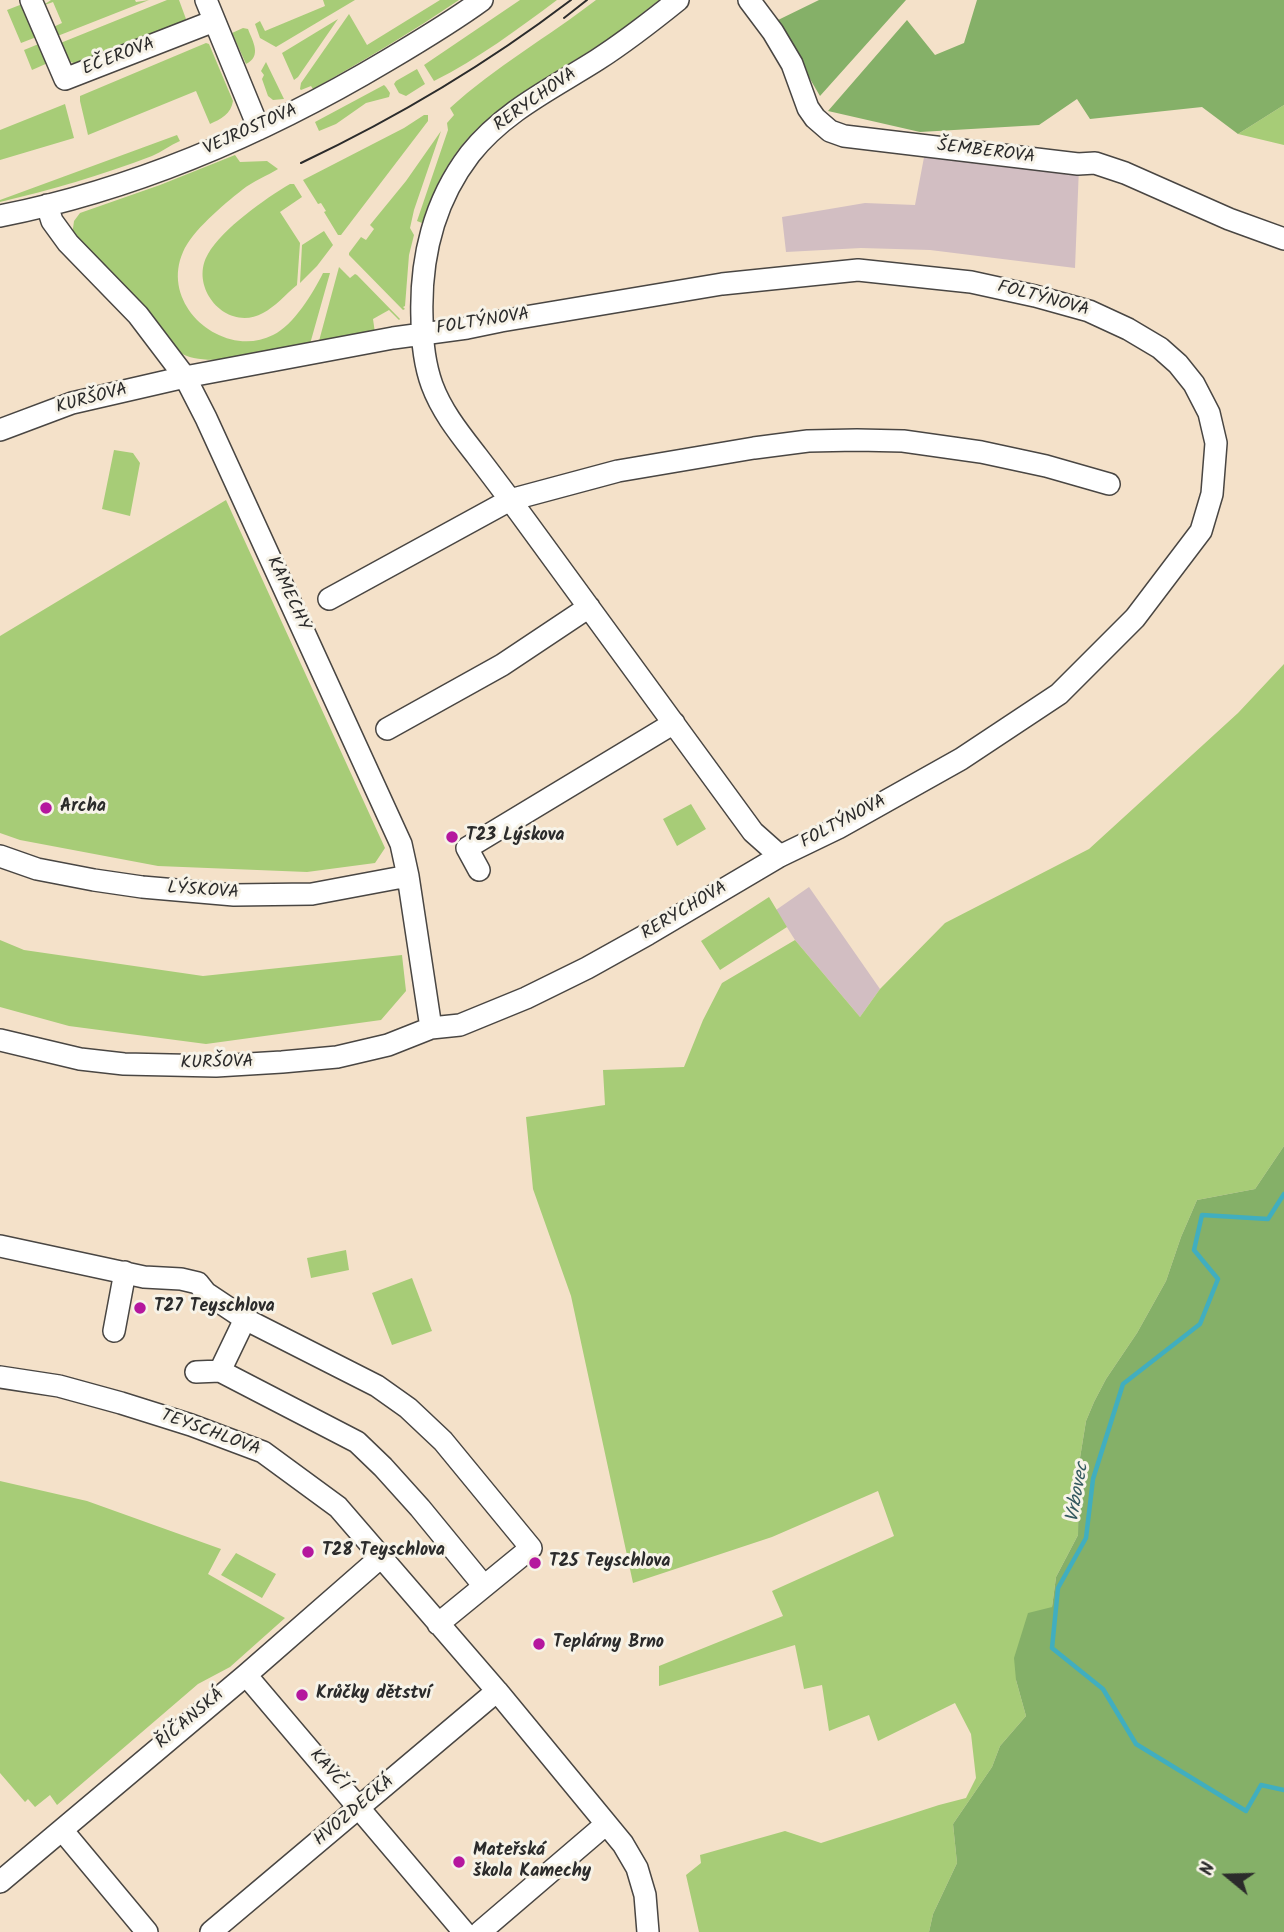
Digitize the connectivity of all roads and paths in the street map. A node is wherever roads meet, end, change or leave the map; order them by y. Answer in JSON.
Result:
{"nodes":[{"id":1,"x":31,"y":0,"type":"edge"},
{"id":2,"x":206,"y":0,"type":"edge"},
{"id":3,"x":482,"y":0,"type":"edge"},
{"id":4,"x":678,"y":0,"type":"edge"},
{"id":5,"x":749,"y":0,"type":"edge"},
{"id":6,"x":214,"y":21,"type":"junction"},
{"id":7,"x":259,"y":129,"type":"junction"},
{"id":8,"x":47,"y":205,"type":"junction"},
{"id":9,"x":0,"y":216,"type":"edge"},
{"id":10,"x":1284,"y":239,"type":"edge"},
{"id":11,"x":422,"y":333,"type":"junction"},
{"id":12,"x":185,"y":377,"type":"junction"},
{"id":13,"x":0,"y":430,"type":"edge"},
{"id":14,"x":1109,"y":484,"type":"dead end"},
{"id":15,"x":510,"y":500,"type":"junction"},
{"id":16,"x":329,"y":599,"type":"dead end"},
{"id":17,"x":589,"y":607,"type":"junction"},
{"id":18,"x":674,"y":723,"type":"junction"},
{"id":19,"x":387,"y":729,"type":"dead end"},
{"id":20,"x":0,"y":856,"type":"edge"},
{"id":21,"x":780,"y":856,"type":"junction"},
{"id":22,"x":479,"y":870,"type":"dead end"},
{"id":23,"x":408,"y":876,"type":"junction"},
{"id":24,"x":431,"y":1028,"type":"junction"},
{"id":25,"x":0,"y":1040,"type":"edge"},
{"id":26,"x":0,"y":1246,"type":"edge"},
{"id":27,"x":125,"y":1272,"type":"junction"},
{"id":28,"x":245,"y":1319,"type":"junction"},
{"id":29,"x":114,"y":1331,"type":"dead end"},
{"id":30,"x":220,"y":1371,"type":"junction"},
{"id":31,"x":196,"y":1372,"type":"dead end"},
{"id":32,"x":0,"y":1377,"type":"edge"},
{"id":33,"x":381,"y":1557,"type":"junction"},
{"id":34,"x":484,"y":1586,"type":"junction"},
{"id":35,"x":438,"y":1624,"type":"junction"},
{"id":36,"x":246,"y":1675,"type":"junction"},
{"id":37,"x":497,"y":1691,"type":"junction"},
{"id":38,"x":360,"y":1808,"type":"junction"},
{"id":39,"x":605,"y":1825,"type":"junction"},
{"id":40,"x":62,"y":1830,"type":"junction"},
{"id":41,"x":0,"y":1882,"type":"edge"},
{"id":42,"x":147,"y":1932,"type":"edge"},
{"id":43,"x":211,"y":1932,"type":"edge"},
{"id":44,"x":464,"y":1932,"type":"edge"},
{"id":45,"x":480,"y":1932,"type":"edge"},
{"id":46,"x":648,"y":1932,"type":"edge"}],
"edges":[{"from":1,"to":6,"type":"street","name":"EČEROVA"},
{"from":2,"to":6,"type":"street"},
{"from":3,"to":7,"type":"street","name":"VEJROSTOVA"},
{"from":4,"to":11,"type":"street","name":"RERYCHOVA"},
{"from":5,"to":10,"type":"street","name":"ŠEMBEROVA"},
{"from":6,"to":7,"type":"street"},
{"from":7,"to":8,"type":"street","name":"VEJROSTOVA"},
{"from":8,"to":9,"type":"street","name":"VEJROSTOVA"},
{"from":8,"to":12,"type":"street","name":"KAMECHY"},
{"from":11,"to":12,"type":"street","name":"FOLTÝNOVA"},
{"from":11,"to":15,"type":"street","name":"RERYCHOVA"},
{"from":11,"to":21,"type":"street","name":"FOLTÝNOVA"},
{"from":12,"to":13,"type":"street","name":"KURŠOVA"},
{"from":12,"to":23,"type":"street","name":"KAMECHY"},
{"from":14,"to":15,"type":"street"},
{"from":15,"to":16,"type":"street"},
{"from":15,"to":17,"type":"street","name":"RERYCHOVA"},
{"from":17,"to":18,"type":"street","name":"RERYCHOVA"},
{"from":17,"to":19,"type":"street"},
{"from":18,"to":21,"type":"street","name":"RERYCHOVA"},
{"from":18,"to":22,"type":"street"},
{"from":20,"to":23,"type":"street","name":"LÝSKOVA"},
{"from":21,"to":24,"type":"street","name":"RERYCHOVA"},
{"from":23,"to":24,"type":"street","name":"KAMECHY"},
{"from":24,"to":25,"type":"street","name":"KURŠOVA"},
{"from":26,"to":27,"type":"street"},
{"from":27,"to":28,"type":"street"},
{"from":27,"to":29,"type":"street"},
{"from":28,"to":30,"type":"street"},
{"from":28,"to":34,"type":"street"},
{"from":30,"to":31,"type":"street"},
{"from":30,"to":34,"type":"street"},
{"from":32,"to":33,"type":"street","name":"TEYSCHLOVA"},
{"from":33,"to":35,"type":"street","name":"TEYSCHLOVA"},
{"from":33,"to":36,"type":"street","name":"ŘÍČANSKÁ"},
{"from":34,"to":35,"type":"street"},
{"from":35,"to":37,"type":"street","name":"TEYSCHLOVA"},
{"from":36,"to":38,"type":"street","name":"KAVČÍ"},
{"from":36,"to":40,"type":"street","name":"ŘÍČANSKÁ"},
{"from":37,"to":38,"type":"street","name":"HVOZDECKÁ"},
{"from":37,"to":39,"type":"street","name":"TEYSCHLOVA"},
{"from":38,"to":43,"type":"street","name":"HVOZDECKÁ"},
{"from":38,"to":44,"type":"street","name":"KAVČÍ"},
{"from":39,"to":45,"type":"street"},
{"from":39,"to":46,"type":"street","name":"TEYSCHLOVA"},
{"from":40,"to":41,"type":"street","name":"ŘÍČANSKÁ"},
{"from":40,"to":42,"type":"street"}]}
